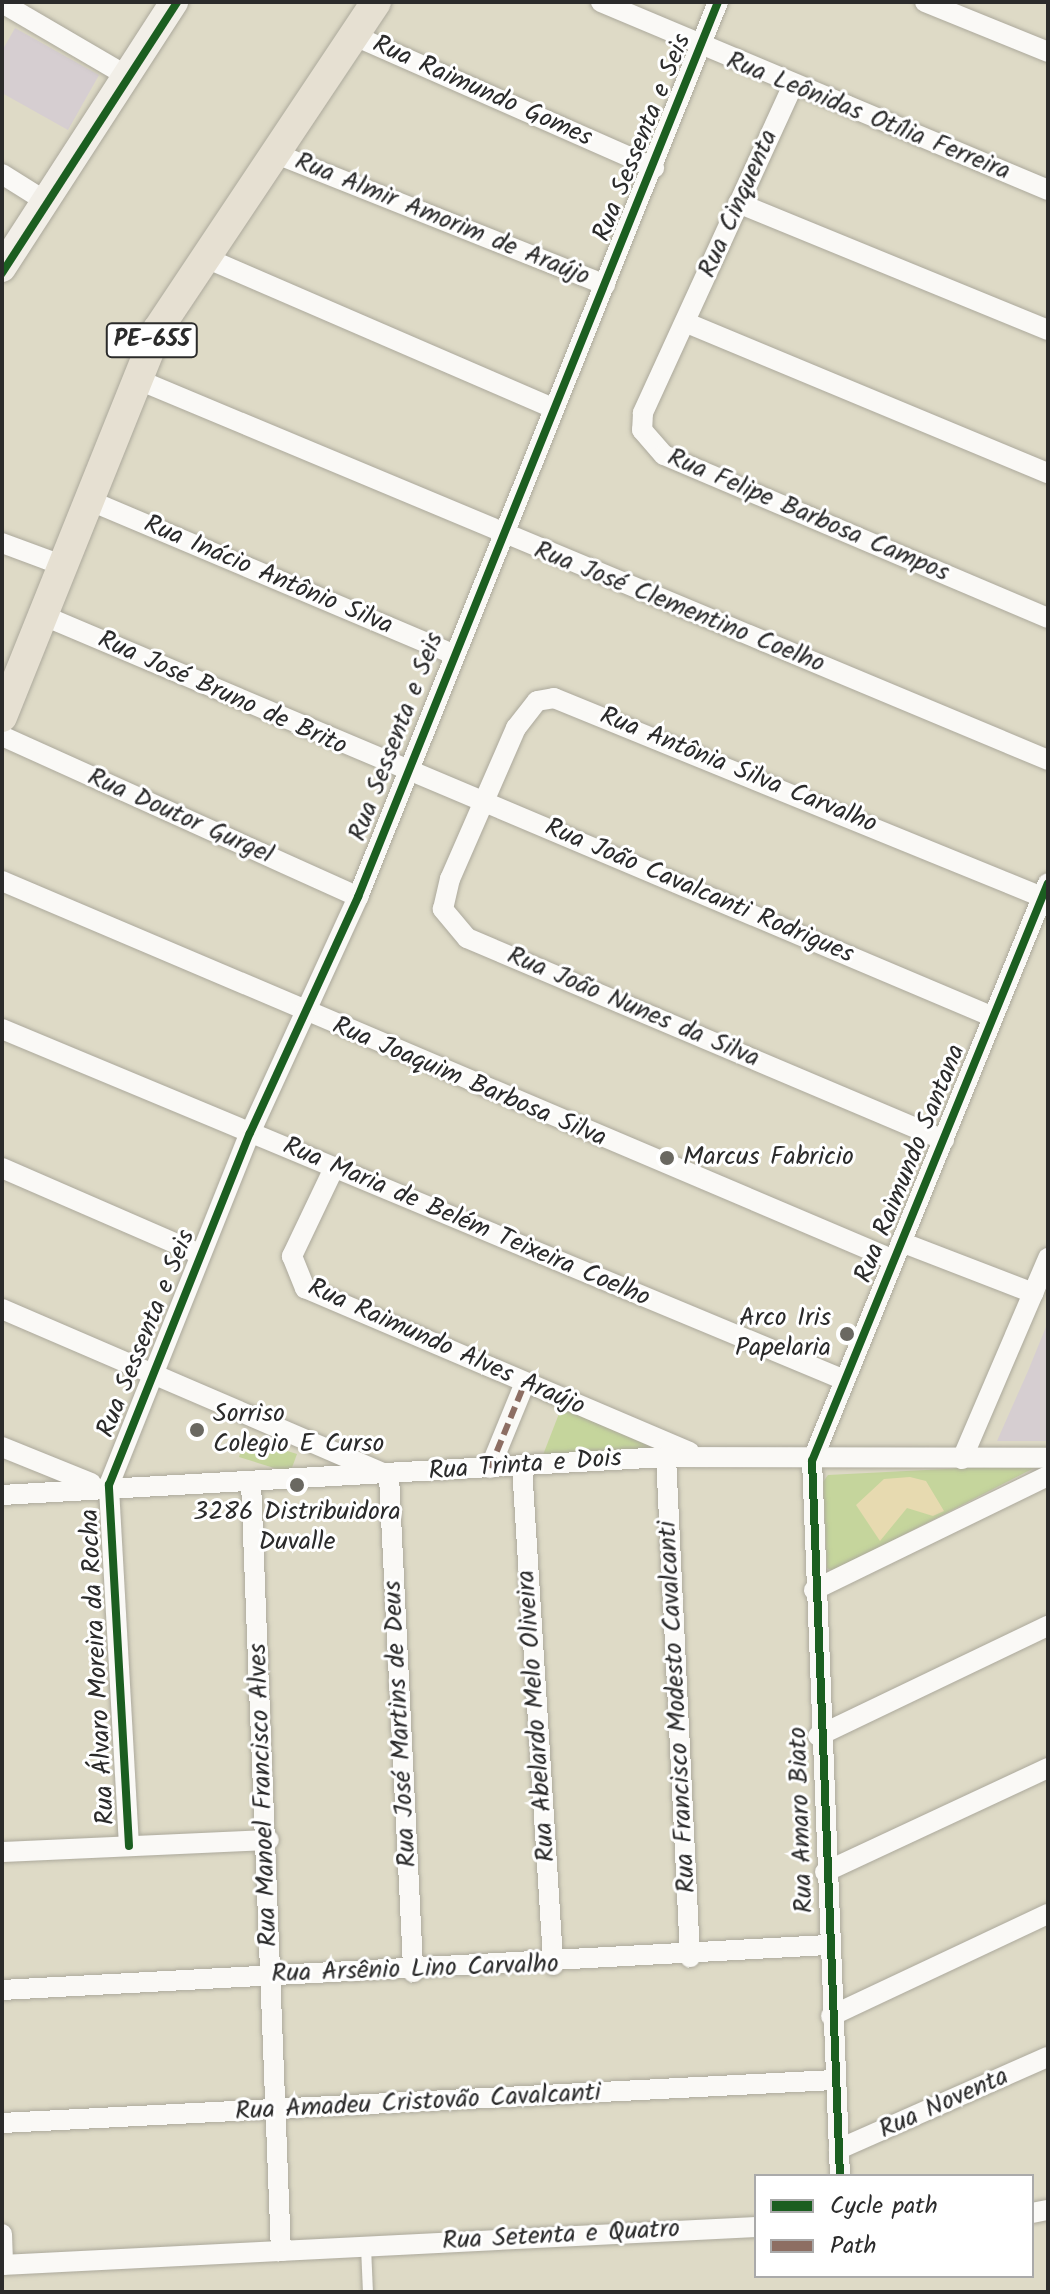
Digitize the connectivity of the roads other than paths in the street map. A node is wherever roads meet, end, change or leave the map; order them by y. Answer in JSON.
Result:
{"nodes":[{"id":1,"x":174,"y":2,"type":"edge"},
{"id":2,"x":376,"y":2,"type":"edge"},
{"id":3,"x":601,"y":2,"type":"edge"},
{"id":4,"x":718,"y":2,"type":"edge"},
{"id":5,"x":925,"y":2,"type":"edge"},
{"id":6,"x":2,"y":3,"type":"edge"},
{"id":7,"x":355,"y":36,"type":"junction"},
{"id":8,"x":701,"y":48,"type":"junction"},
{"id":9,"x":1048,"y":52,"type":"edge"},
{"id":10,"x":125,"y":75,"type":"junction"},
{"id":11,"x":793,"y":85,"type":"junction"},
{"id":12,"x":279,"y":155,"type":"junction"},
{"id":13,"x":654,"y":168,"type":"junction"},
{"id":14,"x":2,"y":174,"type":"edge"},
{"id":15,"x":1048,"y":190,"type":"edge"},
{"id":16,"x":42,"y":199,"type":"junction"},
{"id":17,"x":738,"y":203,"type":"junction"},
{"id":18,"x":206,"y":258,"type":"junction"},
{"id":19,"x":2,"y":268,"type":"edge"},
{"id":20,"x":605,"y":285,"type":"junction"},
{"id":21,"x":687,"y":323,"type":"junction"},
{"id":22,"x":1048,"y":330,"type":"edge"},
{"id":23,"x":134,"y":378,"type":"junction"},
{"id":24,"x":550,"y":407,"type":"junction"},
{"id":25,"x":1048,"y":473,"type":"edge"},
{"id":26,"x":86,"y":499,"type":"junction"},
{"id":27,"x":500,"y":533,"type":"junction"},
{"id":28,"x":2,"y":543,"type":"edge"},
{"id":29,"x":61,"y":565,"type":"junction"},
{"id":30,"x":42,"y":615,"type":"junction"},
{"id":31,"x":1048,"y":618,"type":"edge"},
{"id":32,"x":451,"y":653,"type":"junction"},
{"id":33,"x":2,"y":717,"type":"edge"},
{"id":34,"x":2,"y":736,"type":"edge"},
{"id":35,"x":1048,"y":760,"type":"edge"},
{"id":36,"x":402,"y":772,"type":"junction"},
{"id":37,"x":488,"y":802,"type":"junction"},
{"id":38,"x":2,"y":881,"type":"edge"},
{"id":39,"x":1045,"y":890,"type":"edge"},
{"id":40,"x":358,"y":897,"type":"junction"},
{"id":41,"x":306,"y":1015,"type":"junction"},
{"id":42,"x":993,"y":1017,"type":"junction"},
{"id":43,"x":2,"y":1029,"type":"edge"},
{"id":44,"x":250,"y":1133,"type":"junction"},
{"id":45,"x":944,"y":1140,"type":"junction"},
{"id":46,"x":2,"y":1168,"type":"edge"},
{"id":47,"x":334,"y":1168,"type":"junction"},
{"id":48,"x":897,"y":1251,"type":"junction"},
{"id":49,"x":200,"y":1254,"type":"junction"},
{"id":50,"x":1048,"y":1258,"type":"edge"},
{"id":51,"x":1033,"y":1293,"type":"junction"},
{"id":52,"x":2,"y":1309,"type":"edge"},
{"id":53,"x":149,"y":1374,"type":"junction"},
{"id":54,"x":842,"y":1379,"type":"junction"},
{"id":55,"x":524,"y":1385,"type":"junction"},
{"id":56,"x":2,"y":1447,"type":"edge"},
{"id":57,"x":666,"y":1457,"type":"junction"},
{"id":58,"x":1048,"y":1458,"type":"edge"},
{"id":59,"x":709,"y":1459,"type":"junction"},
{"id":60,"x":962,"y":1459,"type":"junction"},
{"id":61,"x":812,"y":1461,"type":"junction"},
{"id":62,"x":522,"y":1467,"type":"junction"},
{"id":63,"x":490,"y":1468,"type":"junction"},
{"id":64,"x":389,"y":1476,"type":"junction"},
{"id":65,"x":1048,"y":1476,"type":"edge"},
{"id":66,"x":251,"y":1482,"type":"junction"},
{"id":67,"x":102,"y":1485,"type":"junction"},
{"id":68,"x":2,"y":1495,"type":"edge"},
{"id":69,"x":814,"y":1590,"type":"junction"},
{"id":70,"x":1048,"y":1626,"type":"edge"},
{"id":71,"x":818,"y":1736,"type":"junction"},
{"id":72,"x":1048,"y":1768,"type":"edge"},
{"id":73,"x":269,"y":1840,"type":"junction"},
{"id":74,"x":129,"y":1846,"type":"junction"},
{"id":75,"x":2,"y":1852,"type":"edge"},
{"id":76,"x":825,"y":1872,"type":"junction"},
{"id":77,"x":1048,"y":1914,"type":"edge"},
{"id":78,"x":827,"y":1945,"type":"junction"},
{"id":79,"x":690,"y":1957,"type":"junction"},
{"id":80,"x":553,"y":1965,"type":"junction"},
{"id":81,"x":413,"y":1972,"type":"junction"},
{"id":82,"x":269,"y":1976,"type":"junction"},
{"id":83,"x":2,"y":1990,"type":"edge"},
{"id":84,"x":831,"y":2016,"type":"junction"},
{"id":85,"x":1048,"y":2057,"type":"edge"},
{"id":86,"x":833,"y":2080,"type":"junction"},
{"id":87,"x":274,"y":2111,"type":"junction"},
{"id":88,"x":2,"y":2123,"type":"edge"},
{"id":89,"x":839,"y":2149,"type":"junction"},
{"id":90,"x":840,"y":2174,"type":"edge"},
{"id":91,"x":754,"y":2227,"type":"edge"},
{"id":92,"x":2,"y":2234,"type":"edge"},
{"id":93,"x":366,"y":2247,"type":"junction"},
{"id":94,"x":281,"y":2251,"type":"junction"},
{"id":95,"x":2,"y":2265,"type":"edge"},
{"id":96,"x":368,"y":2292,"type":"edge"}],
"edges":[{"from":1,"to":10,"type":"street"},
{"from":2,"to":7,"type":"main road","number":"PE-655"},
{"from":3,"to":8,"type":"street","name":"Rua Leônidas Otília Ferreira"},
{"from":4,"to":8,"type":"street","name":"Rua Sessenta e Seis"},
{"from":5,"to":9,"type":"street"},
{"from":6,"to":10,"type":"street"},
{"from":7,"to":12,"type":"main road","number":"PE-655"},
{"from":7,"to":13,"type":"street","name":"Rua Raimundo Gomes"},
{"from":8,"to":11,"type":"street","name":"Rua Leônidas Otília Ferreira"},
{"from":8,"to":13,"type":"street","name":"Rua Sessenta e Seis"},
{"from":10,"to":16,"type":"street"},
{"from":11,"to":15,"type":"street","name":"Rua Leônidas Otília Ferreira"},
{"from":11,"to":17,"type":"street","name":"Rua Cinquenta"},
{"from":12,"to":18,"type":"main road","number":"PE-655"},
{"from":12,"to":20,"type":"street","name":"Rua Almir Amorim de Araújo"},
{"from":13,"to":20,"type":"street","name":"Rua Sessenta e Seis"},
{"from":14,"to":16,"type":"street"},
{"from":16,"to":19,"type":"street"},
{"from":17,"to":21,"type":"street","name":"Rua Cinquenta"},
{"from":17,"to":22,"type":"street"},
{"from":18,"to":23,"type":"main road","number":"PE-655"},
{"from":18,"to":24,"type":"street"},
{"from":20,"to":24,"type":"street","name":"Rua Sessenta e Seis"},
{"from":21,"to":25,"type":"street"},
{"from":21,"to":31,"type":"street","name":"Rua Felipe Barbosa Campos"},
{"from":23,"to":26,"type":"main road","number":"PE-655"},
{"from":23,"to":27,"type":"street","name":"Rua José Clementino Coelho"},
{"from":24,"to":27,"type":"street","name":"Rua Sessenta e Seis"},
{"from":26,"to":29,"type":"main road","number":"PE-655"},
{"from":26,"to":32,"type":"street","name":"Rua Inácio Antônio Silva"},
{"from":27,"to":32,"type":"street","name":"Rua Sessenta e Seis"},
{"from":27,"to":35,"type":"street","name":"Rua José Clementino Coelho"},
{"from":28,"to":29,"type":"street"},
{"from":29,"to":30,"type":"main road","number":"PE-655"},
{"from":30,"to":33,"type":"main road","number":"PE-655"},
{"from":30,"to":36,"type":"street","name":"Rua José Bruno de Brito"},
{"from":32,"to":36,"type":"street","name":"Rua Sessenta e Seis"},
{"from":34,"to":40,"type":"street","name":"Rua Doutor Gurgel"},
{"from":36,"to":37,"type":"street","name":"Rua João Cavalcanti Rodrigues"},
{"from":36,"to":40,"type":"street","name":"Rua Sessenta e Seis"},
{"from":37,"to":39,"type":"street","name":"Rua Antônia Silva Carvalho"},
{"from":37,"to":42,"type":"street","name":"Rua João Cavalcanti Rodrigues"},
{"from":37,"to":45,"type":"street","name":"Rua João Nunes da Silva"},
{"from":38,"to":41,"type":"street","name":"Rua Joaquim Barbosa Silva"},
{"from":39,"to":42,"type":"street","name":"Rua Raimundo Santana"},
{"from":40,"to":41,"type":"street","name":"Rua Sessenta e Seis"},
{"from":41,"to":44,"type":"street","name":"Rua Sessenta e Seis"},
{"from":41,"to":48,"type":"street","name":"Rua Joaquim Barbosa Silva"},
{"from":42,"to":45,"type":"street","name":"Rua Raimundo Santana"},
{"from":43,"to":44,"type":"street","name":"Rua Maria de Belém Teixeira Coelho"},
{"from":44,"to":47,"type":"street","name":"Rua Maria de Belém Teixeira Coelho"},
{"from":44,"to":49,"type":"street","name":"Rua Sessenta e Seis"},
{"from":45,"to":48,"type":"street","name":"Rua Raimundo Santana"},
{"from":46,"to":49,"type":"street"},
{"from":47,"to":54,"type":"street","name":"Rua Maria de Belém Teixeira Coelho"},
{"from":47,"to":55,"type":"street","name":"Rua Raimundo Alves Araújo"},
{"from":48,"to":51,"type":"street","name":"Rua Joaquim Barbosa Silva"},
{"from":48,"to":54,"type":"street","name":"Rua Raimundo Santana"},
{"from":49,"to":53,"type":"street","name":"Rua Sessenta e Seis"},
{"from":50,"to":51,"type":"street"},
{"from":51,"to":60,"type":"street"},
{"from":52,"to":53,"type":"street"},
{"from":53,"to":64,"type":"street"},
{"from":53,"to":67,"type":"street","name":"Rua Sessenta e Seis"},
{"from":54,"to":61,"type":"street","name":"Rua Raimundo Santana"},
{"from":55,"to":59,"type":"street","name":"Rua Raimundo Alves Araújo"},
{"from":55,"to":63,"type":"street"},
{"from":56,"to":67,"type":"street"},
{"from":57,"to":59,"type":"street","name":"Rua Trinta e Dois"},
{"from":57,"to":62,"type":"street","name":"Rua Trinta e Dois"},
{"from":57,"to":79,"type":"street","name":"Rua Francisco Modesto Cavalcanti"},
{"from":58,"to":60,"type":"street","name":"Rua Trinta e Dois"},
{"from":59,"to":61,"type":"street","name":"Rua Trinta e Dois"},
{"from":60,"to":61,"type":"street","name":"Rua Trinta e Dois"},
{"from":61,"to":69,"type":"street","name":"Rua Amaro Biato"},
{"from":62,"to":63,"type":"street","name":"Rua Trinta e Dois"},
{"from":62,"to":80,"type":"street","name":"Rua Abelardo Melo Oliveira"},
{"from":63,"to":64,"type":"street","name":"Rua Trinta e Dois"},
{"from":64,"to":66,"type":"street","name":"Rua Trinta e Dois"},
{"from":64,"to":81,"type":"street","name":"Rua José Martins de Deus"},
{"from":65,"to":69,"type":"street"},
{"from":66,"to":67,"type":"street","name":"Rua Trinta e Dois"},
{"from":66,"to":73,"type":"street","name":"Rua Manoel Francisco Alves"},
{"from":67,"to":68,"type":"street","name":"Rua Trinta e Dois"},
{"from":67,"to":74,"type":"street","name":"Rua Álvaro Moreira da Rocha"},
{"from":69,"to":71,"type":"street","name":"Rua Amaro Biato"},
{"from":70,"to":71,"type":"street"},
{"from":71,"to":76,"type":"street","name":"Rua Amaro Biato"},
{"from":72,"to":76,"type":"street"},
{"from":73,"to":74,"type":"street"},
{"from":73,"to":82,"type":"street","name":"Rua Manoel Francisco Alves"},
{"from":74,"to":75,"type":"street"},
{"from":76,"to":78,"type":"street","name":"Rua Amaro Biato"},
{"from":77,"to":84,"type":"street"},
{"from":78,"to":79,"type":"street","name":"Rua Arsênio Lino Carvalho"},
{"from":78,"to":84,"type":"street","name":"Rua Amaro Biato"},
{"from":79,"to":80,"type":"street","name":"Rua Arsênio Lino Carvalho"},
{"from":80,"to":81,"type":"street","name":"Rua Arsênio Lino Carvalho"},
{"from":81,"to":82,"type":"street","name":"Rua Arsênio Lino Carvalho"},
{"from":82,"to":83,"type":"street","name":"Rua Arsênio Lino Carvalho"},
{"from":82,"to":87,"type":"street","name":"Rua Manoel Francisco Alves"},
{"from":84,"to":86,"type":"street","name":"Rua Amaro Biato"},
{"from":85,"to":89,"type":"street","name":"Rua Noventa"},
{"from":86,"to":87,"type":"street","name":"Rua Amadeu Cristovão Cavalcanti"},
{"from":86,"to":89,"type":"street","name":"Rua Amaro Biato"},
{"from":87,"to":88,"type":"street","name":"Rua Amadeu Cristovão Cavalcanti"},
{"from":87,"to":94,"type":"street","name":"Rua Manoel Francisco Alves"},
{"from":89,"to":90,"type":"street","name":"Rua Amaro Biato"},
{"from":91,"to":93,"type":"street","name":"Rua Setenta e Quatro"},
{"from":92,"to":95,"type":"street"},
{"from":93,"to":94,"type":"street","name":"Rua Setenta e Quatro"},
{"from":93,"to":96,"type":"lane"},
{"from":94,"to":95,"type":"street","name":"Rua Setenta e Quatro"}]}
